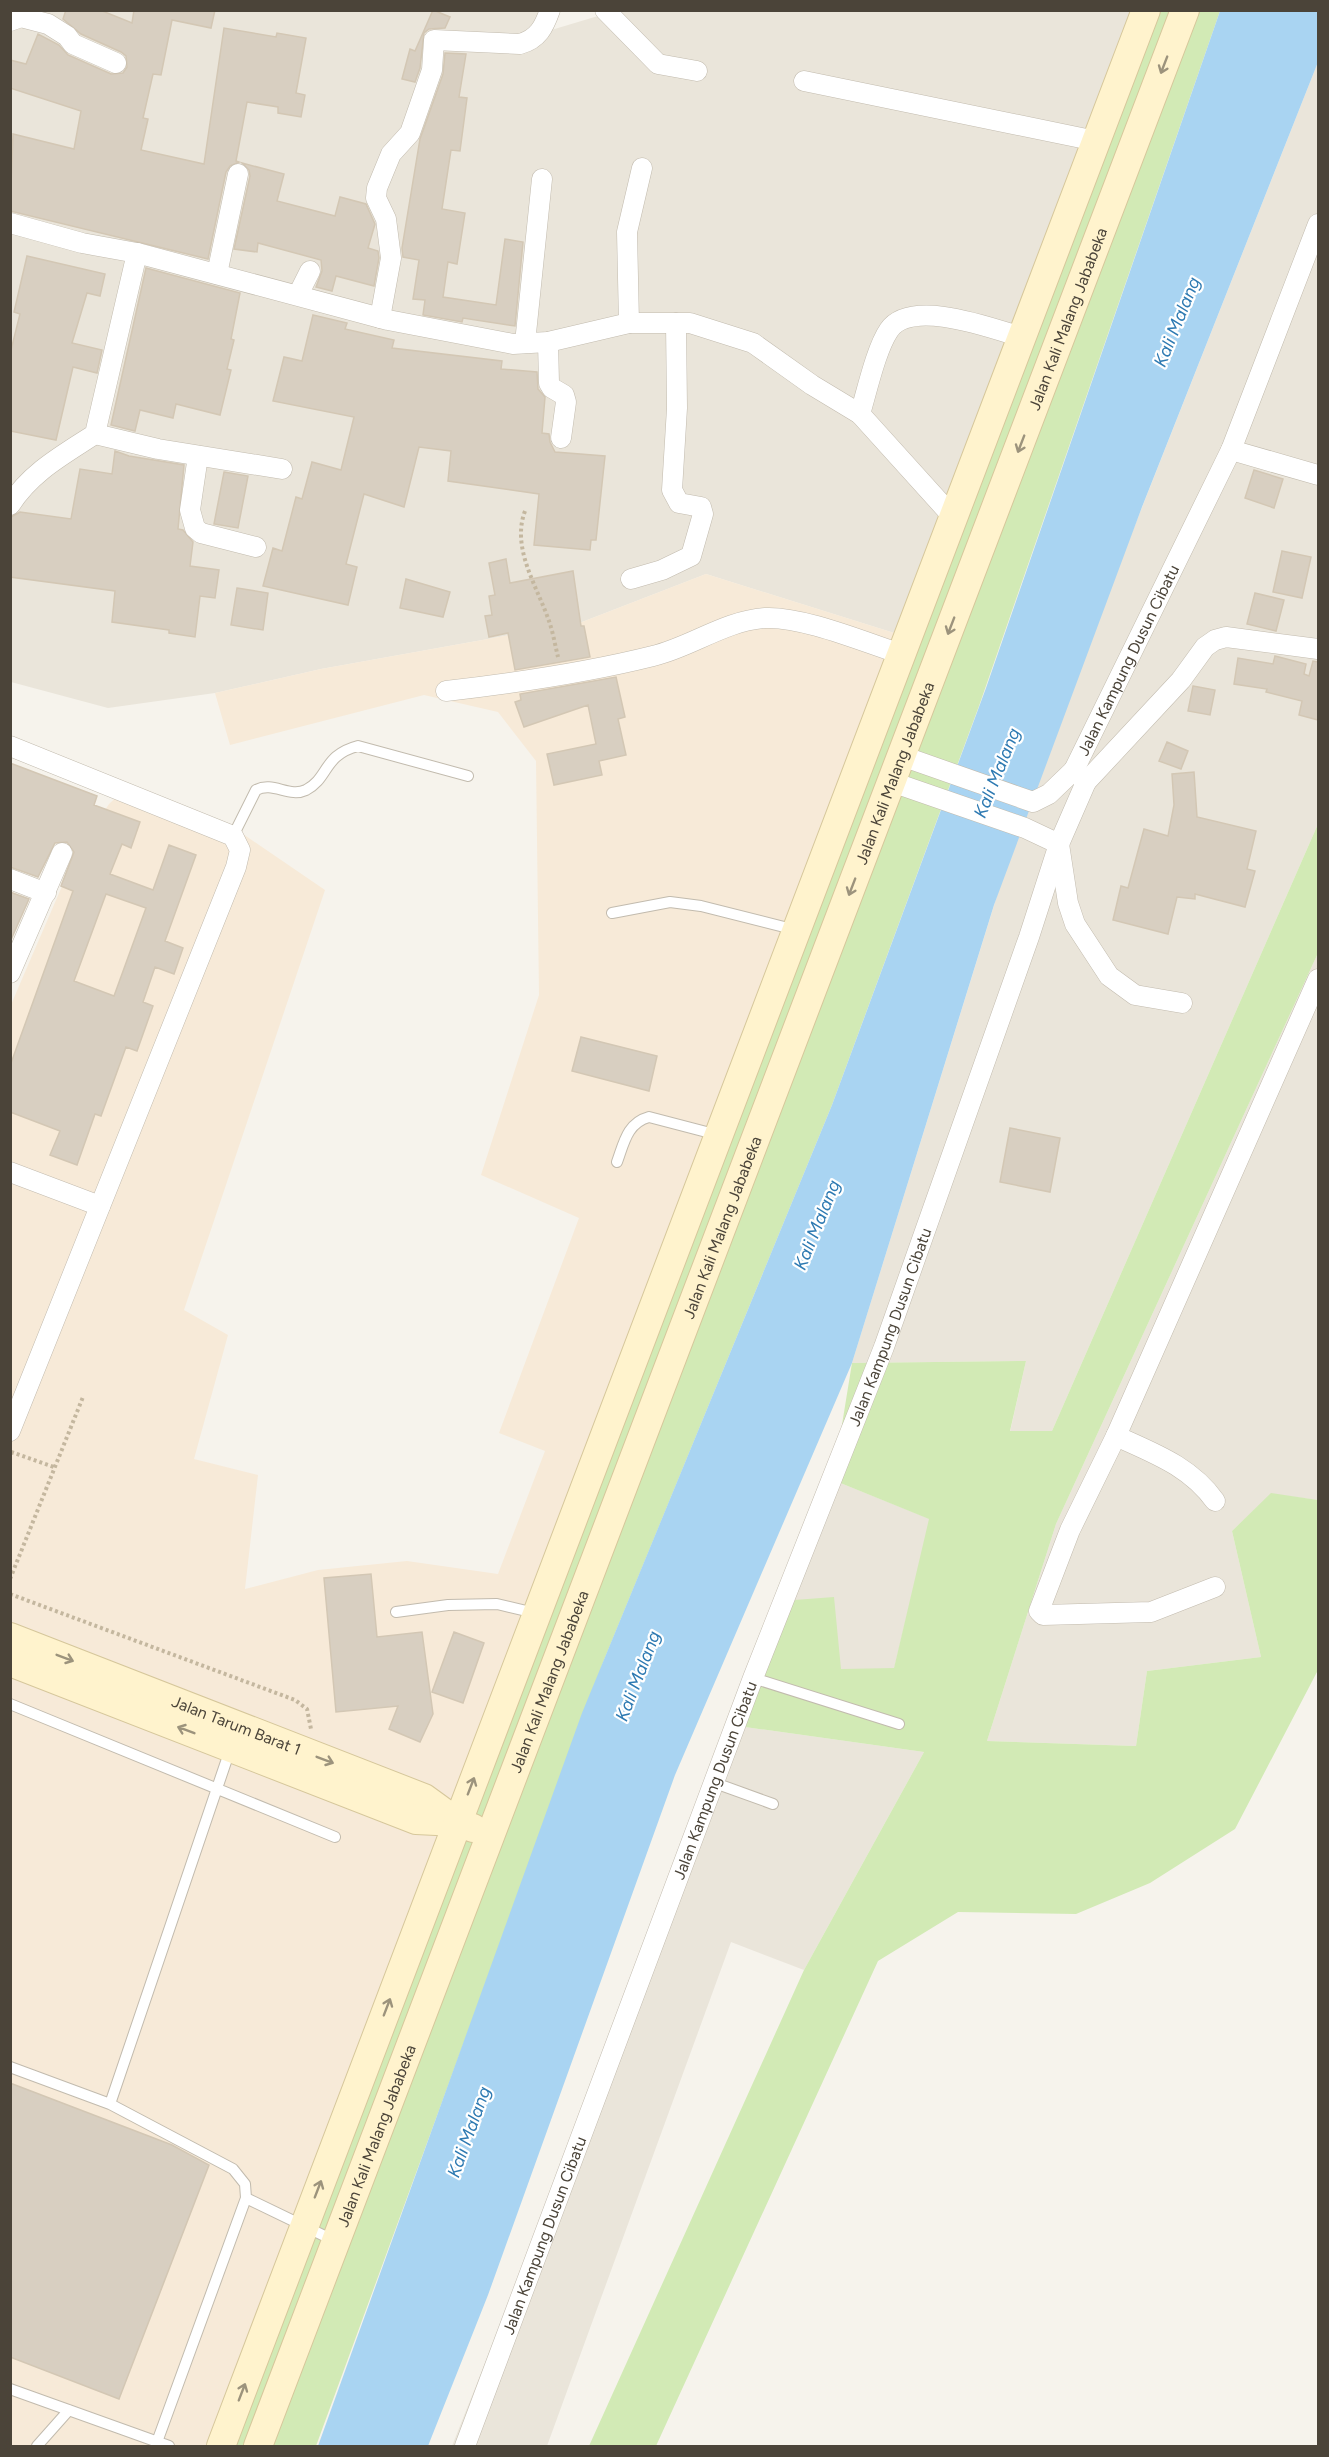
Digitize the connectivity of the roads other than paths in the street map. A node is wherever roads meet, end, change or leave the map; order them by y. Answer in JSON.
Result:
{"nodes":[{"id":1,"x":550,"y":10,"type":"edge"},
{"id":2,"x":605,"y":10,"type":"edge"},
{"id":3,"x":1146,"y":10,"type":"edge"},
{"id":4,"x":1185,"y":10,"type":"edge"},
{"id":5,"x":10,"y":21,"type":"edge"},
{"id":6,"x":116,"y":63,"type":"dead end"},
{"id":7,"x":697,"y":71,"type":"dead end"},
{"id":8,"x":804,"y":81,"type":"dead end"},
{"id":9,"x":1096,"y":141,"type":"junction"},
{"id":10,"x":642,"y":168,"type":"dead end"},
{"id":11,"x":238,"y":174,"type":"dead end"},
{"id":12,"x":542,"y":179,"type":"dead end"},
{"id":13,"x":10,"y":223,"type":"edge"},
{"id":14,"x":1318,"y":224,"type":"edge"},
{"id":15,"x":137,"y":253,"type":"junction"},
{"id":16,"x":309,"y":272,"type":"dead end"},
{"id":17,"x":217,"y":274,"type":"junction"},
{"id":18,"x":1040,"y":288,"type":"junction"},
{"id":19,"x":298,"y":296,"type":"junction"},
{"id":20,"x":1075,"y":300,"type":"junction"},
{"id":21,"x":380,"y":318,"type":"junction"},
{"id":22,"x":629,"y":323,"type":"junction"},
{"id":23,"x":676,"y":323,"type":"junction"},
{"id":24,"x":1021,"y":338,"type":"junction"},
{"id":25,"x":548,"y":342,"type":"junction"},
{"id":26,"x":525,"y":343,"type":"junction"},
{"id":27,"x":860,"y":414,"type":"junction"},
{"id":28,"x":95,"y":434,"type":"junction"},
{"id":29,"x":561,"y":438,"type":"dead end"},
{"id":30,"x":1232,"y":450,"type":"junction"},
{"id":31,"x":198,"y":456,"type":"junction"},
{"id":32,"x":282,"y":469,"type":"dead end"},
{"id":33,"x":1318,"y":475,"type":"edge"},
{"id":34,"x":10,"y":505,"type":"edge"},
{"id":35,"x":953,"y":517,"type":"junction"},
{"id":36,"x":256,"y":546,"type":"dead end"},
{"id":37,"x":631,"y":579,"type":"dead end"},
{"id":38,"x":1318,"y":649,"type":"edge"},
{"id":39,"x":901,"y":654,"type":"junction"},
{"id":40,"x":446,"y":690,"type":"dead end"},
{"id":41,"x":10,"y":746,"type":"edge"},
{"id":42,"x":468,"y":776,"type":"dead end"},
{"id":43,"x":902,"y":776,"type":"junction"},
{"id":44,"x":1080,"y":776,"type":"junction"},
{"id":45,"x":233,"y":836,"type":"junction"},
{"id":46,"x":1059,"y":844,"type":"junction"},
{"id":47,"x":62,"y":853,"type":"dead end"},
{"id":48,"x":10,"y":879,"type":"edge"},
{"id":49,"x":46,"y":893,"type":"junction"},
{"id":50,"x":612,"y":913,"type":"dead end"},
{"id":51,"x":796,"y":930,"type":"junction"},
{"id":52,"x":10,"y":973,"type":"edge"},
{"id":53,"x":1318,"y":978,"type":"edge"},
{"id":54,"x":1182,"y":1002,"type":"dead end"},
{"id":55,"x":718,"y":1135,"type":"junction"},
{"id":56,"x":617,"y":1162,"type":"dead end"},
{"id":57,"x":10,"y":1172,"type":"edge"},
{"id":58,"x":100,"y":1206,"type":"junction"},
{"id":59,"x":10,"y":1431,"type":"edge"},
{"id":60,"x":1116,"y":1436,"type":"junction"},
{"id":61,"x":1215,"y":1500,"type":"dead end"},
{"id":62,"x":1215,"y":1587,"type":"dead end"},
{"id":63,"x":396,"y":1612,"type":"dead end"},
{"id":64,"x":539,"y":1614,"type":"junction"},
{"id":65,"x":10,"y":1636,"type":"edge"},
{"id":66,"x":10,"y":1662,"type":"edge"},
{"id":67,"x":753,"y":1678,"type":"junction"},
{"id":68,"x":10,"y":1704,"type":"edge"},
{"id":69,"x":899,"y":1724,"type":"dead end"},
{"id":70,"x":231,"y":1748,"type":"junction"},
{"id":71,"x":715,"y":1783,"type":"junction"},
{"id":72,"x":215,"y":1789,"type":"junction"},
{"id":73,"x":773,"y":1804,"type":"dead end"},
{"id":74,"x":457,"y":1822,"type":"junction"},
{"id":75,"x":492,"y":1836,"type":"junction"},
{"id":76,"x":335,"y":1837,"type":"dead end"},
{"id":77,"x":10,"y":2067,"type":"edge"},
{"id":78,"x":110,"y":2104,"type":"junction"},
{"id":79,"x":246,"y":2198,"type":"junction"},
{"id":80,"x":304,"y":2226,"type":"junction"},
{"id":81,"x":337,"y":2242,"type":"junction"},
{"id":82,"x":10,"y":2389,"type":"edge"},
{"id":83,"x":69,"y":2410,"type":"junction"},
{"id":84,"x":157,"y":2442,"type":"junction"},
{"id":85,"x":38,"y":2446,"type":"edge"},
{"id":86,"x":169,"y":2446,"type":"edge"},
{"id":87,"x":221,"y":2446,"type":"edge"},
{"id":88,"x":258,"y":2446,"type":"edge"},
{"id":89,"x":465,"y":2446,"type":"edge"}],
"edges":[{"from":1,"to":21,"type":"street"},
{"from":2,"to":7,"type":"street"},
{"from":3,"to":9,"type":"main road"},
{"from":4,"to":20,"type":"main road","name":"Jalan Kali Malang Jababeka","one_way":true},
{"from":5,"to":6,"type":"street"},
{"from":8,"to":9,"type":"street"},
{"from":9,"to":18,"type":"main road"},
{"from":10,"to":22,"type":"street"},
{"from":11,"to":17,"type":"street"},
{"from":12,"to":26,"type":"street"},
{"from":13,"to":15,"type":"street"},
{"from":14,"to":30,"type":"street","name":"Jalan Kampung Dusun Cibatu"},
{"from":15,"to":17,"type":"street"},
{"from":15,"to":28,"type":"street"},
{"from":16,"to":19,"type":"street"},
{"from":17,"to":19,"type":"street"},
{"from":18,"to":20,"type":"main road"},
{"from":18,"to":24,"type":"main road"},
{"from":19,"to":21,"type":"street"},
{"from":20,"to":43,"type":"main road","name":"Jalan Kali Malang Jababeka","one_way":true},
{"from":21,"to":26,"type":"street"},
{"from":22,"to":23,"type":"street"},
{"from":22,"to":25,"type":"street"},
{"from":23,"to":27,"type":"street"},
{"from":23,"to":37,"type":"street"},
{"from":24,"to":27,"type":"street"},
{"from":24,"to":35,"type":"main road"},
{"from":25,"to":26,"type":"street"},
{"from":25,"to":29,"type":"street"},
{"from":27,"to":35,"type":"street"},
{"from":28,"to":31,"type":"street"},
{"from":28,"to":34,"type":"street"},
{"from":30,"to":33,"type":"street"},
{"from":30,"to":44,"type":"street","name":"Jalan Kampung Dusun Cibatu"},
{"from":31,"to":32,"type":"street"},
{"from":31,"to":36,"type":"street"},
{"from":35,"to":39,"type":"main road"},
{"from":38,"to":44,"type":"street"},
{"from":39,"to":40,"type":"street"},
{"from":39,"to":51,"type":"main road"},
{"from":41,"to":45,"type":"street"},
{"from":42,"to":45,"type":"lane"},
{"from":43,"to":44,"type":"street"},
{"from":43,"to":46,"type":"street"},
{"from":43,"to":75,"type":"main road","name":"Jalan Kali Malang Jababeka","one_way":true},
{"from":44,"to":46,"type":"street","name":"Jalan Kampung Dusun Cibatu"},
{"from":45,"to":58,"type":"street"},
{"from":46,"to":54,"type":"street"},
{"from":46,"to":67,"type":"street","name":"Jalan Kampung Dusun Cibatu"},
{"from":47,"to":49,"type":"street"},
{"from":48,"to":49,"type":"street"},
{"from":49,"to":52,"type":"street"},
{"from":50,"to":51,"type":"lane"},
{"from":51,"to":55,"type":"main road"},
{"from":53,"to":60,"type":"street"},
{"from":55,"to":56,"type":"lane"},
{"from":55,"to":64,"type":"main road"},
{"from":57,"to":58,"type":"street"},
{"from":58,"to":59,"type":"street"},
{"from":60,"to":61,"type":"street"},
{"from":60,"to":62,"type":"street"},
{"from":63,"to":64,"type":"lane"},
{"from":74,"to":64,"type":"main road","one_way":true},
{"from":65,"to":74,"type":"main road","name":"Jalan Tarum Barat 1","one_way":true},
{"from":70,"to":66,"type":"main road","name":"Jalan Tarum Barat 1","one_way":true},
{"from":67,"to":69,"type":"lane"},
{"from":67,"to":71,"type":"street","name":"Jalan Kampung Dusun Cibatu"},
{"from":68,"to":72,"type":"lane"},
{"from":70,"to":72,"type":"lane"},
{"from":70,"to":74,"type":"main road","name":"Jalan Tarum Barat 1"},
{"from":71,"to":73,"type":"lane"},
{"from":71,"to":89,"type":"street","name":"Jalan Kampung Dusun Cibatu"},
{"from":72,"to":76,"type":"lane"},
{"from":72,"to":78,"type":"lane"},
{"from":74,"to":75,"type":"main road","name":"Jalan Tarum Barat 1"},
{"from":80,"to":74,"type":"main road","one_way":true},
{"from":75,"to":81,"type":"main road","name":"Jalan Kali Malang Jababeka"},
{"from":77,"to":78,"type":"lane"},
{"from":78,"to":79,"type":"lane"},
{"from":79,"to":80,"type":"lane"},
{"from":79,"to":84,"type":"lane"},
{"from":80,"to":81,"type":"lane"},
{"from":87,"to":80,"type":"main road","one_way":true},
{"from":81,"to":88,"type":"main road","name":"Jalan Kali Malang Jababeka"},
{"from":82,"to":83,"type":"lane"},
{"from":83,"to":84,"type":"lane"},
{"from":83,"to":85,"type":"lane"},
{"from":84,"to":86,"type":"lane"}]}
